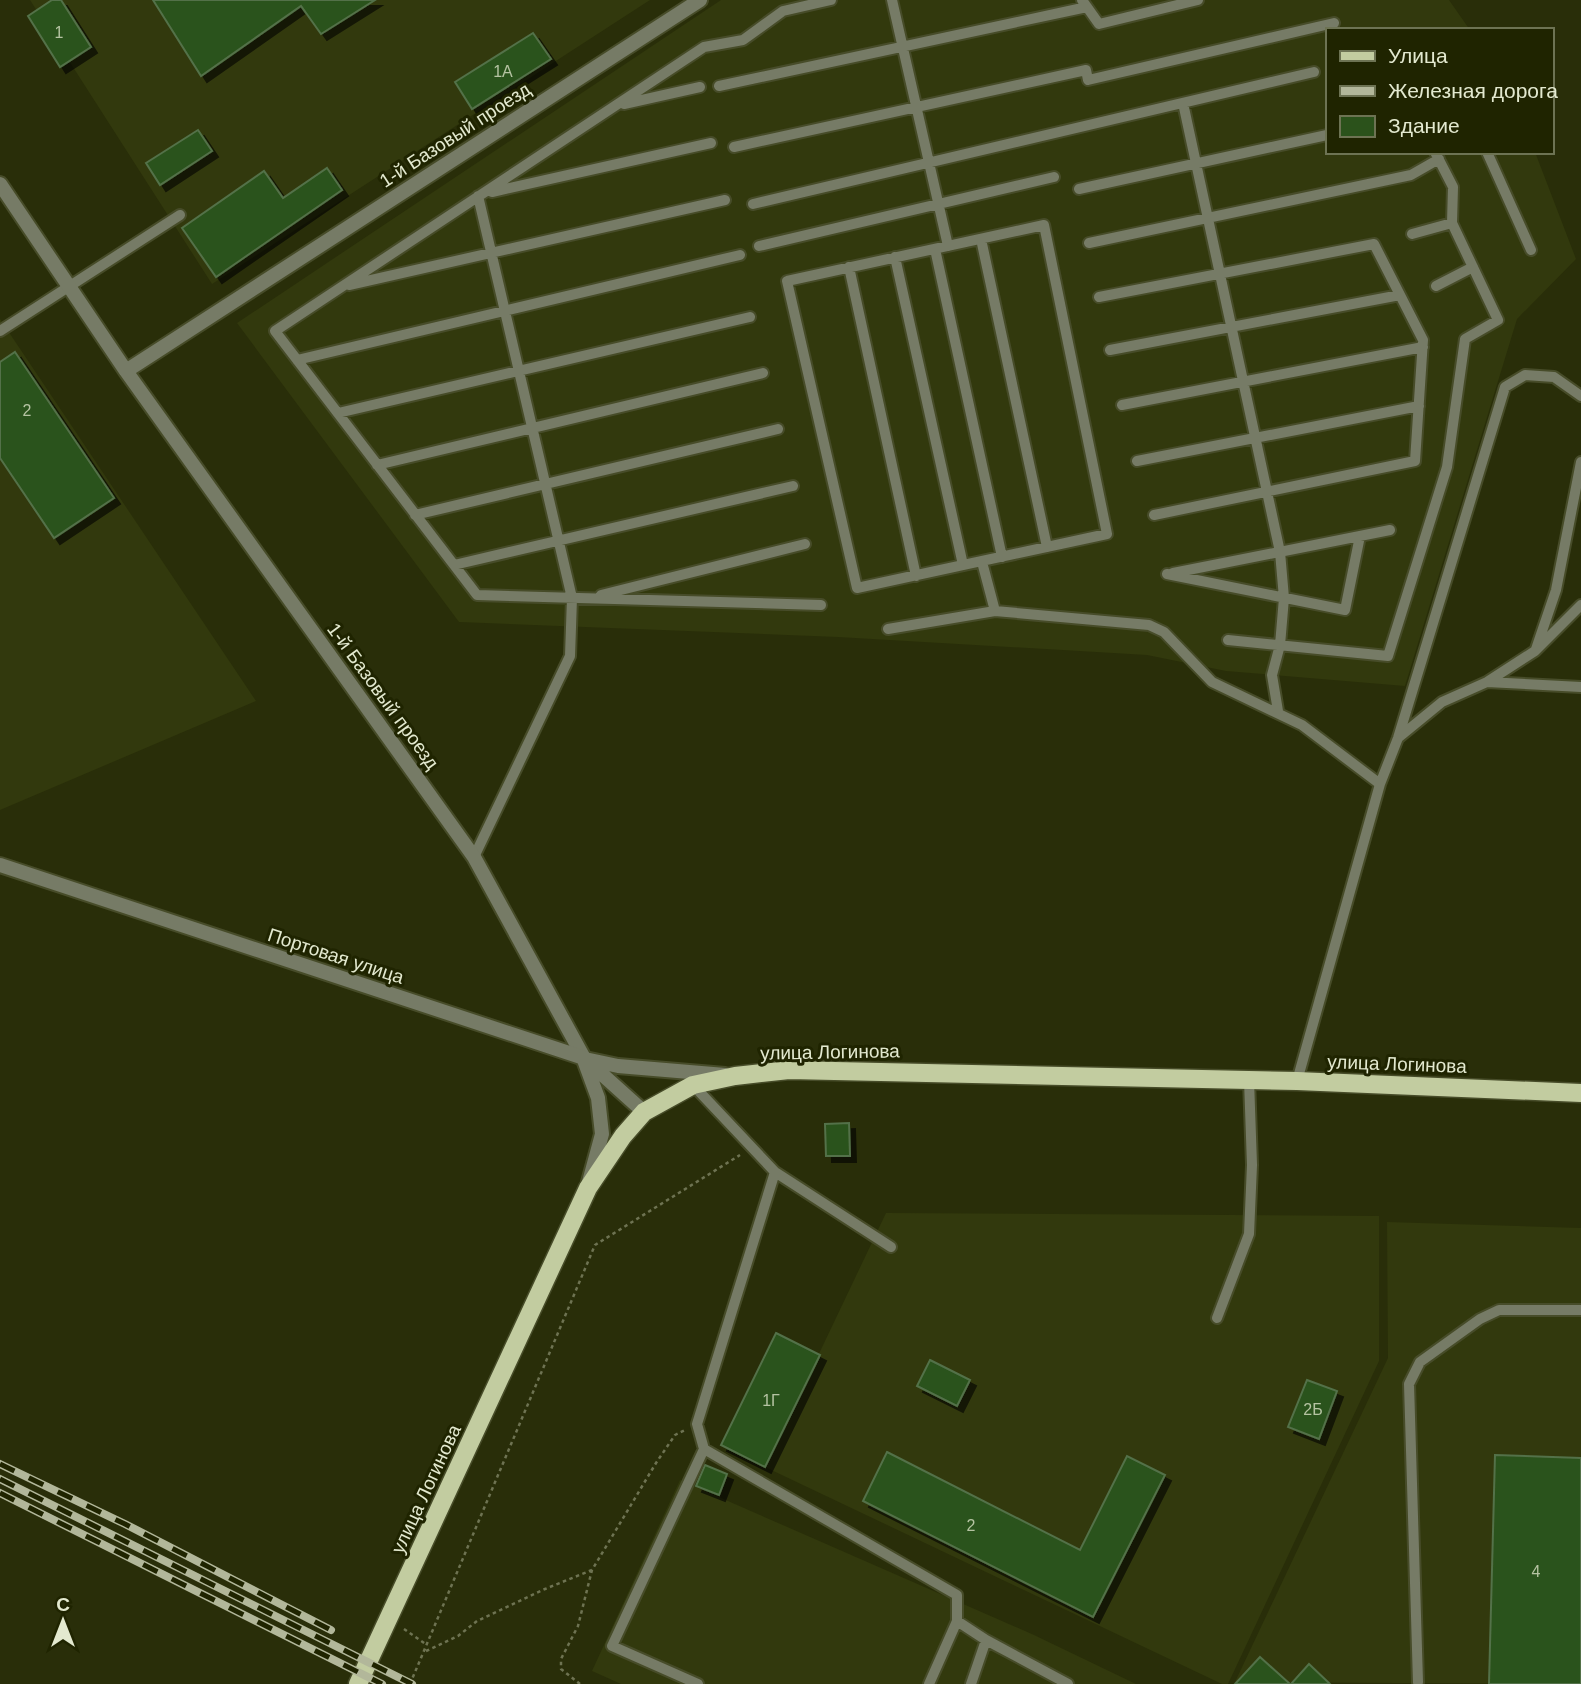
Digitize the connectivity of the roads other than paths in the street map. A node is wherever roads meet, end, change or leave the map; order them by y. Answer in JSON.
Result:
{"nodes":[{"id":1,"x":700,"y":0,"type":"edge"},
{"id":2,"x":831,"y":0,"type":"edge"},
{"id":3,"x":892,"y":0,"type":"edge"},
{"id":4,"x":1198,"y":0,"type":"edge"},
{"id":5,"x":1084,"y":4,"type":"edge"},
{"id":6,"x":1334,"y":23,"type":"dead end"},
{"id":7,"x":903,"y":47,"type":"junction"},
{"id":8,"x":1314,"y":72,"type":"dead end"},
{"id":9,"x":719,"y":86,"type":"dead end"},
{"id":10,"x":700,"y":87,"type":"dead end"},
{"id":11,"x":1183,"y":103,"type":"junction"},
{"id":12,"x":615,"y":106,"type":"junction"},
{"id":13,"x":917,"y":107,"type":"junction"},
{"id":14,"x":1326,"y":135,"type":"edge"},
{"id":15,"x":711,"y":144,"type":"dead end"},
{"id":16,"x":734,"y":146,"type":"dead end"},
{"id":17,"x":1488,"y":154,"type":"edge"},
{"id":18,"x":1437,"y":156,"type":"edge"},
{"id":19,"x":929,"y":162,"type":"junction"},
{"id":20,"x":1196,"y":164,"type":"junction"},
{"id":21,"x":1054,"y":177,"type":"dead end"},
{"id":22,"x":0,"y":184,"type":"edge"},
{"id":23,"x":1079,"y":188,"type":"dead end"},
{"id":24,"x":480,"y":195,"type":"junction"},
{"id":25,"x":725,"y":200,"type":"dead end"},
{"id":26,"x":753,"y":204,"type":"dead end"},
{"id":27,"x":939,"y":204,"type":"junction"},
{"id":28,"x":180,"y":215,"type":"dead end"},
{"id":29,"x":1208,"y":218,"type":"junction"},
{"id":30,"x":1452,"y":223,"type":"junction"},
{"id":31,"x":1412,"y":234,"type":"dead end"},
{"id":32,"x":981,"y":239,"type":"junction"},
{"id":33,"x":1089,"y":243,"type":"dead end"},
{"id":34,"x":759,"y":246,"type":"dead end"},
{"id":35,"x":948,"y":246,"type":"junction"},
{"id":36,"x":935,"y":249,"type":"junction"},
{"id":37,"x":1531,"y":250,"type":"dead end"},
{"id":38,"x":492,"y":253,"type":"junction"},
{"id":39,"x":740,"y":256,"type":"dead end"},
{"id":40,"x":895,"y":257,"type":"junction"},
{"id":41,"x":849,"y":267,"type":"junction"},
{"id":42,"x":1473,"y":267,"type":"junction"},
{"id":43,"x":1220,"y":273,"type":"junction"},
{"id":44,"x":1436,"y":286,"type":"dead end"},
{"id":45,"x":69,"y":287,"type":"junction"},
{"id":46,"x":341,"y":287,"type":"junction"},
{"id":47,"x":1401,"y":295,"type":"junction"},
{"id":48,"x":1099,"y":297,"type":"dead end"},
{"id":49,"x":505,"y":311,"type":"junction"},
{"id":50,"x":750,"y":317,"type":"dead end"},
{"id":51,"x":1231,"y":327,"type":"junction"},
{"id":52,"x":0,"y":331,"type":"edge"},
{"id":53,"x":1423,"y":347,"type":"junction"},
{"id":54,"x":1110,"y":350,"type":"dead end"},
{"id":55,"x":297,"y":360,"type":"junction"},
{"id":56,"x":519,"y":371,"type":"junction"},
{"id":57,"x":126,"y":372,"type":"junction"},
{"id":58,"x":763,"y":373,"type":"dead end"},
{"id":59,"x":1243,"y":382,"type":"junction"},
{"id":60,"x":1581,"y":396,"type":"edge"},
{"id":61,"x":1122,"y":405,"type":"dead end"},
{"id":62,"x":1419,"y":406,"type":"junction"},
{"id":63,"x":338,"y":413,"type":"junction"},
{"id":64,"x":532,"y":428,"type":"junction"},
{"id":65,"x":778,"y":429,"type":"dead end"},
{"id":66,"x":1255,"y":438,"type":"junction"},
{"id":67,"x":1137,"y":461,"type":"dead end"},
{"id":68,"x":1581,"y":462,"type":"edge"},
{"id":69,"x":377,"y":464,"type":"junction"},
{"id":70,"x":545,"y":484,"type":"junction"},
{"id":71,"x":793,"y":486,"type":"dead end"},
{"id":72,"x":1267,"y":492,"type":"junction"},
{"id":73,"x":415,"y":515,"type":"junction"},
{"id":74,"x":1154,"y":515,"type":"dead end"},
{"id":75,"x":1390,"y":530,"type":"dead end"},
{"id":76,"x":1360,"y":536,"type":"junction"},
{"id":77,"x":558,"y":541,"type":"junction"},
{"id":78,"x":805,"y":544,"type":"dead end"},
{"id":79,"x":1047,"y":547,"type":"junction"},
{"id":80,"x":1280,"y":552,"type":"junction"},
{"id":81,"x":1002,"y":557,"type":"junction"},
{"id":82,"x":982,"y":562,"type":"junction"},
{"id":83,"x":454,"y":565,"type":"junction"},
{"id":84,"x":964,"y":565,"type":"junction"},
{"id":85,"x":916,"y":576,"type":"junction"},
{"id":86,"x":572,"y":598,"type":"junction"},
{"id":87,"x":586,"y":598,"type":"junction"},
{"id":88,"x":1284,"y":598,"type":"junction"},
{"id":89,"x":821,"y":605,"type":"dead end"},
{"id":90,"x":1581,"y":605,"type":"edge"},
{"id":91,"x":995,"y":611,"type":"junction"},
{"id":92,"x":888,"y":629,"type":"dead end"},
{"id":93,"x":1228,"y":640,"type":"dead end"},
{"id":94,"x":1280,"y":645,"type":"junction"},
{"id":95,"x":1535,"y":652,"type":"junction"},
{"id":96,"x":1487,"y":682,"type":"junction"},
{"id":97,"x":1581,"y":687,"type":"edge"},
{"id":98,"x":1278,"y":711,"type":"junction"},
{"id":99,"x":1398,"y":738,"type":"junction"},
{"id":100,"x":1380,"y":784,"type":"junction"},
{"id":101,"x":474,"y":857,"type":"junction"},
{"id":102,"x":0,"y":865,"type":"edge"},
{"id":103,"x":584,"y":1058,"type":"junction"},
{"id":104,"x":735,"y":1076,"type":"junction"},
{"id":105,"x":1249,"y":1080,"type":"junction"},
{"id":106,"x":1297,"y":1081,"type":"junction"},
{"id":107,"x":693,"y":1085,"type":"junction"},
{"id":108,"x":1581,"y":1093,"type":"edge"},
{"id":109,"x":644,"y":1112,"type":"junction"},
{"id":110,"x":775,"y":1172,"type":"junction"},
{"id":111,"x":588,"y":1188,"type":"junction"},
{"id":112,"x":891,"y":1247,"type":"dead end"},
{"id":113,"x":1581,"y":1310,"type":"edge"},
{"id":114,"x":1217,"y":1318,"type":"dead end"},
{"id":115,"x":704,"y":1449,"type":"junction"},
{"id":116,"x":957,"y":1621,"type":"junction"},
{"id":117,"x":986,"y":1640,"type":"junction"},
{"id":118,"x":1419,"y":1682,"type":"dead end"},
{"id":119,"x":358,"y":1684,"type":"edge"},
{"id":120,"x":698,"y":1684,"type":"edge"},
{"id":121,"x":929,"y":1684,"type":"edge"},
{"id":122,"x":971,"y":1684,"type":"edge"},
{"id":123,"x":1068,"y":1684,"type":"edge"}],
"edges":[{"from":1,"to":57,"type":"street","name":"1-й Базовый проезд"},
{"from":2,"to":12,"type":"lane"},
{"from":3,"to":7,"type":"lane"},
{"from":4,"to":5,"type":"lane"},
{"from":5,"to":7,"type":"lane"},
{"from":6,"to":13,"type":"lane"},
{"from":7,"to":9,"type":"lane"},
{"from":7,"to":13,"type":"lane"},
{"from":8,"to":11,"type":"lane"},
{"from":10,"to":12,"type":"lane"},
{"from":11,"to":19,"type":"lane"},
{"from":11,"to":20,"type":"lane"},
{"from":12,"to":24,"type":"lane"},
{"from":13,"to":16,"type":"lane"},
{"from":13,"to":19,"type":"lane"},
{"from":14,"to":20,"type":"lane"},
{"from":15,"to":24,"type":"lane"},
{"from":17,"to":37,"type":"lane"},
{"from":18,"to":29,"type":"lane"},
{"from":18,"to":30,"type":"lane"},
{"from":19,"to":26,"type":"lane"},
{"from":19,"to":27,"type":"lane"},
{"from":20,"to":23,"type":"lane"},
{"from":20,"to":29,"type":"lane"},
{"from":21,"to":27,"type":"lane"},
{"from":22,"to":45,"type":"street","name":"1-й Базовый проезд"},
{"from":24,"to":38,"type":"lane"},
{"from":24,"to":46,"type":"lane"},
{"from":25,"to":38,"type":"lane"},
{"from":27,"to":34,"type":"lane"},
{"from":27,"to":35,"type":"lane"},
{"from":28,"to":45,"type":"lane"},
{"from":29,"to":33,"type":"lane"},
{"from":29,"to":43,"type":"lane"},
{"from":30,"to":31,"type":"lane"},
{"from":30,"to":42,"type":"lane"},
{"from":32,"to":35,"type":"lane"},
{"from":32,"to":79,"type":"lane"},
{"from":32,"to":79,"type":"lane"},
{"from":35,"to":36,"type":"lane"},
{"from":36,"to":40,"type":"lane"},
{"from":36,"to":81,"type":"lane"},
{"from":38,"to":46,"type":"lane"},
{"from":38,"to":49,"type":"lane"},
{"from":39,"to":49,"type":"lane"},
{"from":40,"to":41,"type":"lane"},
{"from":40,"to":84,"type":"lane"},
{"from":41,"to":85,"type":"lane"},
{"from":41,"to":85,"type":"lane"},
{"from":42,"to":44,"type":"lane"},
{"from":42,"to":94,"type":"lane"},
{"from":43,"to":47,"type":"lane"},
{"from":43,"to":48,"type":"lane"},
{"from":43,"to":51,"type":"lane"},
{"from":45,"to":52,"type":"lane"},
{"from":45,"to":57,"type":"street","name":"1-й Базовый проезд"},
{"from":46,"to":55,"type":"lane"},
{"from":47,"to":51,"type":"lane"},
{"from":47,"to":53,"type":"lane"},
{"from":49,"to":55,"type":"lane"},
{"from":49,"to":56,"type":"lane"},
{"from":50,"to":56,"type":"lane"},
{"from":51,"to":54,"type":"lane"},
{"from":51,"to":59,"type":"lane"},
{"from":53,"to":59,"type":"lane"},
{"from":53,"to":62,"type":"lane"},
{"from":55,"to":63,"type":"lane"},
{"from":56,"to":63,"type":"lane"},
{"from":56,"to":64,"type":"lane"},
{"from":57,"to":101,"type":"street","name":"1-й Базовый проезд"},
{"from":58,"to":64,"type":"lane"},
{"from":59,"to":61,"type":"lane"},
{"from":59,"to":66,"type":"lane"},
{"from":60,"to":99,"type":"lane"},
{"from":62,"to":66,"type":"lane"},
{"from":62,"to":72,"type":"lane"},
{"from":63,"to":69,"type":"lane"},
{"from":64,"to":69,"type":"lane"},
{"from":64,"to":70,"type":"lane"},
{"from":65,"to":70,"type":"lane"},
{"from":66,"to":67,"type":"lane"},
{"from":66,"to":72,"type":"lane"},
{"from":68,"to":95,"type":"lane"},
{"from":69,"to":73,"type":"lane"},
{"from":70,"to":73,"type":"lane"},
{"from":70,"to":77,"type":"lane"},
{"from":71,"to":77,"type":"lane"},
{"from":72,"to":74,"type":"lane"},
{"from":72,"to":80,"type":"lane"},
{"from":73,"to":83,"type":"lane"},
{"from":75,"to":76,"type":"lane"},
{"from":76,"to":80,"type":"lane"},
{"from":76,"to":88,"type":"lane"},
{"from":77,"to":83,"type":"lane"},
{"from":77,"to":86,"type":"lane"},
{"from":78,"to":87,"type":"lane"},
{"from":79,"to":81,"type":"lane"},
{"from":80,"to":88,"type":"lane"},
{"from":80,"to":88,"type":"lane"},
{"from":81,"to":82,"type":"lane"},
{"from":82,"to":84,"type":"lane"},
{"from":82,"to":91,"type":"lane"},
{"from":83,"to":86,"type":"lane"},
{"from":84,"to":85,"type":"lane"},
{"from":86,"to":87,"type":"lane"},
{"from":86,"to":101,"type":"lane"},
{"from":87,"to":89,"type":"lane"},
{"from":88,"to":94,"type":"lane"},
{"from":90,"to":95,"type":"lane"},
{"from":91,"to":92,"type":"lane"},
{"from":91,"to":98,"type":"lane"},
{"from":93,"to":94,"type":"lane"},
{"from":94,"to":98,"type":"lane"},
{"from":95,"to":96,"type":"lane"},
{"from":96,"to":97,"type":"lane"},
{"from":96,"to":99,"type":"lane"},
{"from":98,"to":100,"type":"lane"},
{"from":99,"to":100,"type":"lane"},
{"from":100,"to":106,"type":"lane"},
{"from":101,"to":103,"type":"street","name":"1-й Базовый проезд"},
{"from":102,"to":103,"type":"street","name":"Портовая улица"},
{"from":103,"to":104,"type":"street"},
{"from":103,"to":109,"type":"street","name":"Портовая улица"},
{"from":103,"to":111,"type":"street"},
{"from":104,"to":105,"type":"main road","name":"улица Логинова"},
{"from":104,"to":107,"type":"main road","name":"улица Логинова"},
{"from":105,"to":106,"type":"main road","name":"улица Логинова"},
{"from":105,"to":114,"type":"lane"},
{"from":106,"to":108,"type":"main road","name":"улица Логинова"},
{"from":107,"to":109,"type":"main road","name":"улица Логинова"},
{"from":107,"to":110,"type":"lane"},
{"from":109,"to":111,"type":"main road","name":"улица Логинова"},
{"from":110,"to":112,"type":"lane"},
{"from":110,"to":115,"type":"lane"},
{"from":111,"to":119,"type":"main road","name":"улица Логинова"},
{"from":113,"to":118,"type":"lane"},
{"from":115,"to":116,"type":"lane"},
{"from":115,"to":120,"type":"lane"},
{"from":116,"to":117,"type":"lane"},
{"from":116,"to":121,"type":"lane"},
{"from":117,"to":122,"type":"lane"},
{"from":117,"to":123,"type":"lane"}]}
